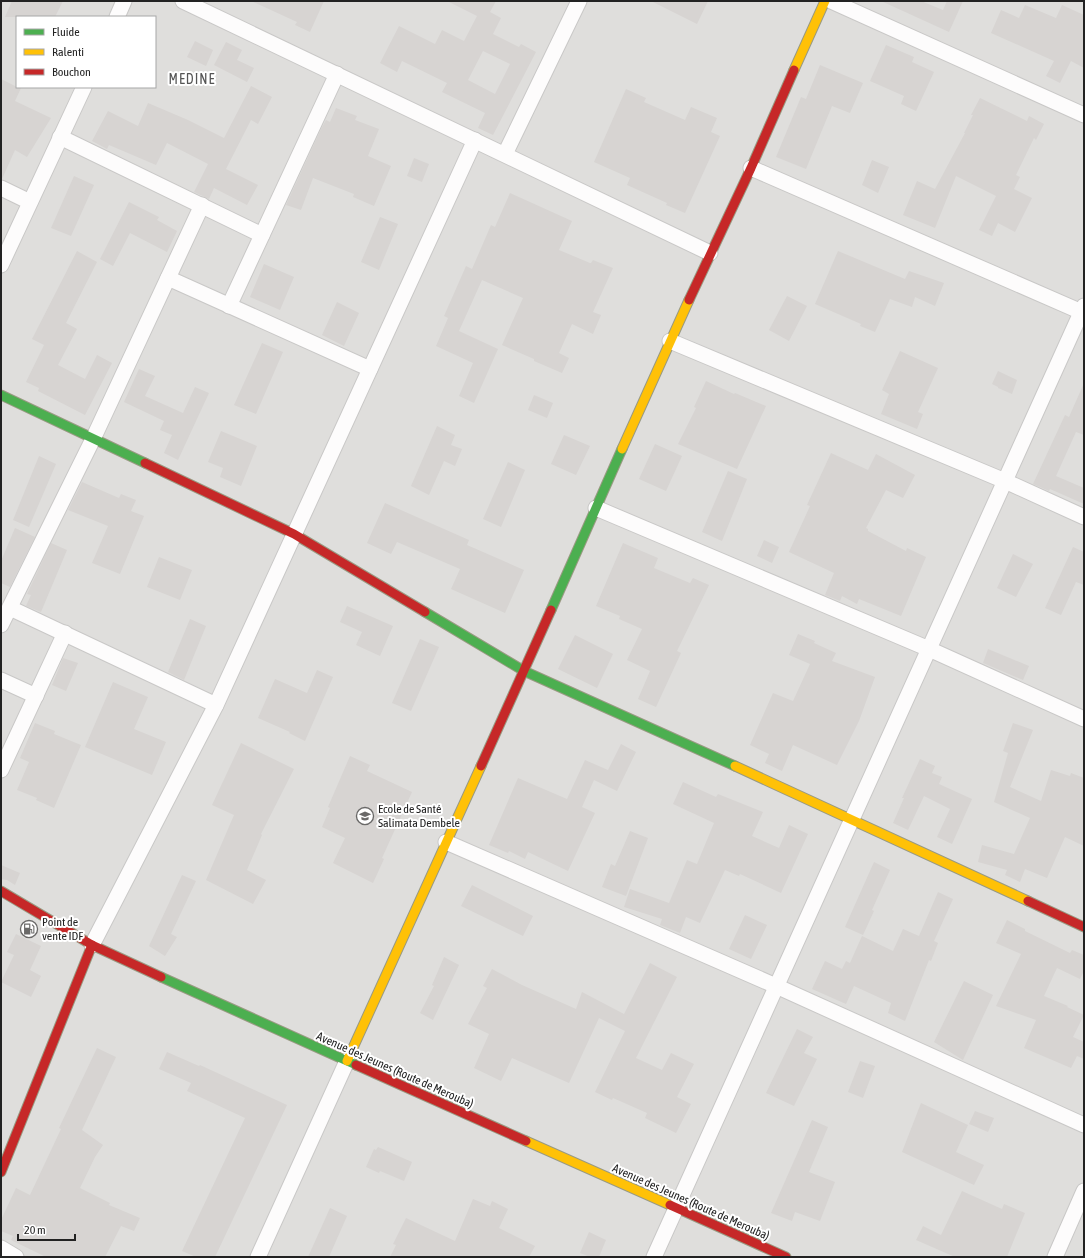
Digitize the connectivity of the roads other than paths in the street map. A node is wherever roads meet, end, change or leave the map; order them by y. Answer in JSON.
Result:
{"nodes":[{"id":1,"x":124,"y":1,"type":"edge"},
{"id":2,"x":183,"y":1,"type":"edge"},
{"id":3,"x":579,"y":1,"type":"edge"},
{"id":4,"x":825,"y":1,"type":"edge"},
{"id":5,"x":831,"y":1,"type":"edge"},
{"id":6,"x":117,"y":16,"type":"edge"},
{"id":7,"x":337,"y":74,"type":"junction"},
{"id":8,"x":84,"y":88,"type":"edge"},
{"id":9,"x":1084,"y":115,"type":"edge"},
{"id":10,"x":60,"y":137,"type":"junction"},
{"id":11,"x":475,"y":140,"type":"junction"},
{"id":12,"x":505,"y":154,"type":"junction"},
{"id":13,"x":751,"y":168,"type":"junction"},
{"id":14,"x":1,"y":188,"type":"edge"},
{"id":15,"x":30,"y":202,"type":"junction"},
{"id":16,"x":202,"y":206,"type":"junction"},
{"id":17,"x":262,"y":234,"type":"junction"},
{"id":18,"x":710,"y":253,"type":"junction"},
{"id":19,"x":1,"y":265,"type":"edge"},
{"id":20,"x":168,"y":278,"type":"junction"},
{"id":21,"x":229,"y":306,"type":"junction"},
{"id":22,"x":1083,"y":310,"type":"edge"},
{"id":23,"x":670,"y":341,"type":"junction"},
{"id":24,"x":370,"y":369,"type":"junction"},
{"id":25,"x":1,"y":395,"type":"edge"},
{"id":26,"x":93,"y":439,"type":"junction"},
{"id":27,"x":1005,"y":481,"type":"junction"},
{"id":28,"x":596,"y":508,"type":"junction"},
{"id":29,"x":1084,"y":517,"type":"edge"},
{"id":30,"x":294,"y":534,"type":"junction"},
{"id":31,"x":10,"y":608,"type":"junction"},
{"id":32,"x":1,"y":625,"type":"edge"},
{"id":33,"x":65,"y":634,"type":"junction"},
{"id":34,"x":929,"y":649,"type":"junction"},
{"id":35,"x":524,"y":671,"type":"junction"},
{"id":36,"x":1,"y":680,"type":"edge"},
{"id":37,"x":36,"y":696,"type":"junction"},
{"id":38,"x":216,"y":705,"type":"junction"},
{"id":39,"x":1084,"y":719,"type":"edge"},
{"id":40,"x":1,"y":770,"type":"edge"},
{"id":41,"x":852,"y":819,"type":"junction"},
{"id":42,"x":446,"y":842,"type":"junction"},
{"id":43,"x":1,"y":891,"type":"edge"},
{"id":44,"x":1084,"y":927,"type":"edge"},
{"id":45,"x":92,"y":945,"type":"junction"},
{"id":46,"x":776,"y":986,"type":"junction"},
{"id":47,"x":346,"y":1061,"type":"junction"},
{"id":48,"x":1084,"y":1126,"type":"edge"},
{"id":49,"x":1,"y":1172,"type":"edge"},
{"id":50,"x":1084,"y":1191,"type":"edge"},
{"id":51,"x":676,"y":1209,"type":"junction"},
{"id":52,"x":1,"y":1248,"type":"edge"},
{"id":53,"x":16,"y":1257,"type":"edge"},
{"id":54,"x":258,"y":1257,"type":"edge"},
{"id":55,"x":654,"y":1257,"type":"edge"},
{"id":56,"x":786,"y":1257,"type":"edge"},
{"id":57,"x":1054,"y":1257,"type":"edge"}],
"edges":[{"from":1,"to":6,"type":"street"},
{"from":2,"to":7,"type":"street"},
{"from":3,"to":12,"type":"street"},
{"from":4,"to":13,"type":"street"},
{"from":5,"to":9,"type":"street"},
{"from":7,"to":11,"type":"street"},
{"from":7,"to":17,"type":"street"},
{"from":8,"to":10,"type":"street"},
{"from":10,"to":15,"type":"street"},
{"from":10,"to":16,"type":"street"},
{"from":11,"to":12,"type":"street"},
{"from":11,"to":24,"type":"street"},
{"from":12,"to":18,"type":"street"},
{"from":13,"to":18,"type":"street"},
{"from":13,"to":22,"type":"street"},
{"from":14,"to":15,"type":"street"},
{"from":15,"to":19,"type":"street"},
{"from":16,"to":17,"type":"street"},
{"from":16,"to":20,"type":"street"},
{"from":17,"to":21,"type":"street"},
{"from":18,"to":23,"type":"street"},
{"from":20,"to":21,"type":"street"},
{"from":20,"to":26,"type":"street"},
{"from":21,"to":24,"type":"street"},
{"from":22,"to":27,"type":"street"},
{"from":23,"to":27,"type":"street"},
{"from":23,"to":28,"type":"street"},
{"from":24,"to":30,"type":"street"},
{"from":25,"to":26,"type":"street"},
{"from":26,"to":30,"type":"street"},
{"from":26,"to":31,"type":"street"},
{"from":27,"to":29,"type":"street"},
{"from":27,"to":34,"type":"street"},
{"from":28,"to":34,"type":"street"},
{"from":28,"to":35,"type":"street"},
{"from":30,"to":35,"type":"street"},
{"from":30,"to":38,"type":"street"},
{"from":31,"to":32,"type":"street"},
{"from":31,"to":33,"type":"street"},
{"from":33,"to":37,"type":"street"},
{"from":33,"to":38,"type":"street"},
{"from":34,"to":39,"type":"street"},
{"from":34,"to":41,"type":"street"},
{"from":35,"to":41,"type":"street"},
{"from":35,"to":42,"type":"street"},
{"from":36,"to":37,"type":"street"},
{"from":37,"to":40,"type":"street"},
{"from":38,"to":45,"type":"street"},
{"from":41,"to":44,"type":"street"},
{"from":41,"to":46,"type":"street"},
{"from":42,"to":46,"type":"street"},
{"from":42,"to":47,"type":"street"},
{"from":43,"to":45,"type":"street","name":"Avenue des Jeunes (Route de Merouba)"},
{"from":45,"to":47,"type":"street","name":"Avenue des Jeunes (Route de Merouba)"},
{"from":45,"to":49,"type":"street"},
{"from":46,"to":48,"type":"street"},
{"from":46,"to":51,"type":"street"},
{"from":47,"to":51,"type":"street","name":"Avenue des Jeunes (Route de Merouba)"},
{"from":47,"to":54,"type":"street"},
{"from":50,"to":57,"type":"street"},
{"from":51,"to":55,"type":"street"},
{"from":51,"to":56,"type":"street","name":"Avenue des Jeunes (Route de Merouba)"},
{"from":52,"to":53,"type":"street"}]}
